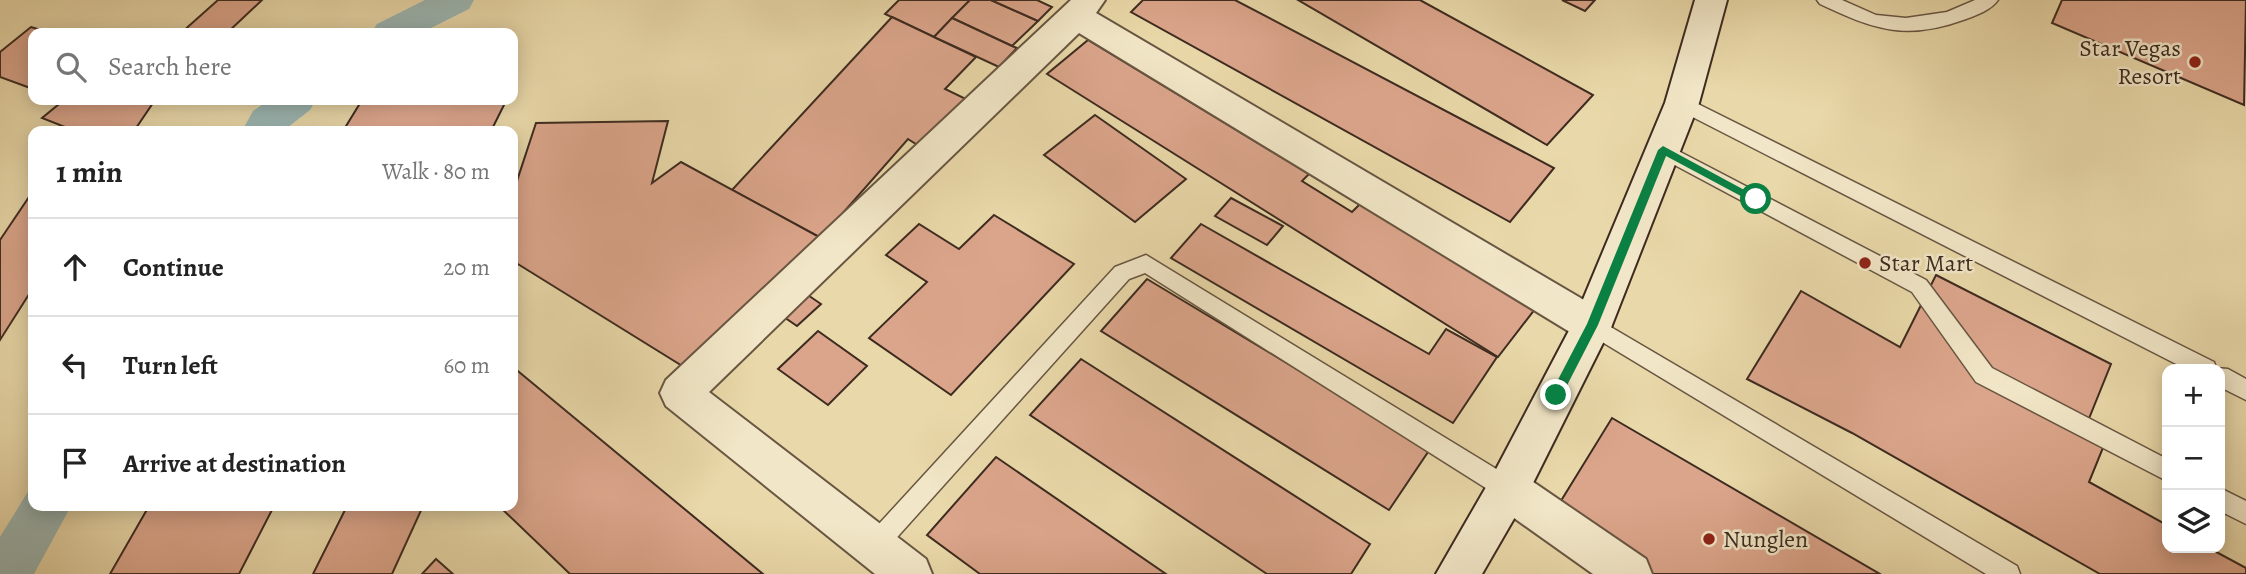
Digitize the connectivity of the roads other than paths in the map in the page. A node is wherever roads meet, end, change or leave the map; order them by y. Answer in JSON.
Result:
{"nodes":[{"id":1,"x":1711,"y":0,"type":"edge"},
{"id":2,"x":1826,"y":0,"type":"edge"},
{"id":3,"x":1989,"y":0,"type":"edge"},
{"id":4,"x":1082,"y":8,"type":"edge"},
{"id":5,"x":1682,"y":103,"type":"junction"},
{"id":6,"x":1663,"y":150,"type":"junction"},
{"id":7,"x":1592,"y":325,"type":"junction"},
{"id":8,"x":2196,"y":364,"type":"edge"},
{"id":9,"x":2225,"y":379,"type":"edge"},
{"id":10,"x":2246,"y":390,"type":"edge"},
{"id":11,"x":2162,"y":468,"type":"edge"},
{"id":12,"x":1508,"y":489,"type":"junction"},
{"id":13,"x":2225,"y":502,"type":"edge"},
{"id":14,"x":2246,"y":513,"type":"edge"},
{"id":15,"x":874,"y":545,"type":"junction"},
{"id":16,"x":911,"y":574,"type":"edge"},
{"id":17,"x":1458,"y":574,"type":"edge"},
{"id":18,"x":1630,"y":574,"type":"edge"},
{"id":19,"x":2008,"y":574,"type":"edge"}],
"edges":[{"from":1,"to":5,"type":"street"},
{"from":2,"to":3,"type":"lane"},
{"from":4,"to":7,"type":"street"},
{"from":4,"to":15,"type":"street"},
{"from":5,"to":6,"type":"street"},
{"from":5,"to":8,"type":"lane"},
{"from":6,"to":7,"type":"street"},
{"from":6,"to":11,"type":"lane"},
{"from":7,"to":12,"type":"street"},
{"from":7,"to":19,"type":"lane"},
{"from":9,"to":10,"type":"lane"},
{"from":12,"to":15,"type":"lane"},
{"from":12,"to":17,"type":"street"},
{"from":12,"to":18,"type":"street"},
{"from":13,"to":14,"type":"lane"},
{"from":15,"to":16,"type":"street"}]}
